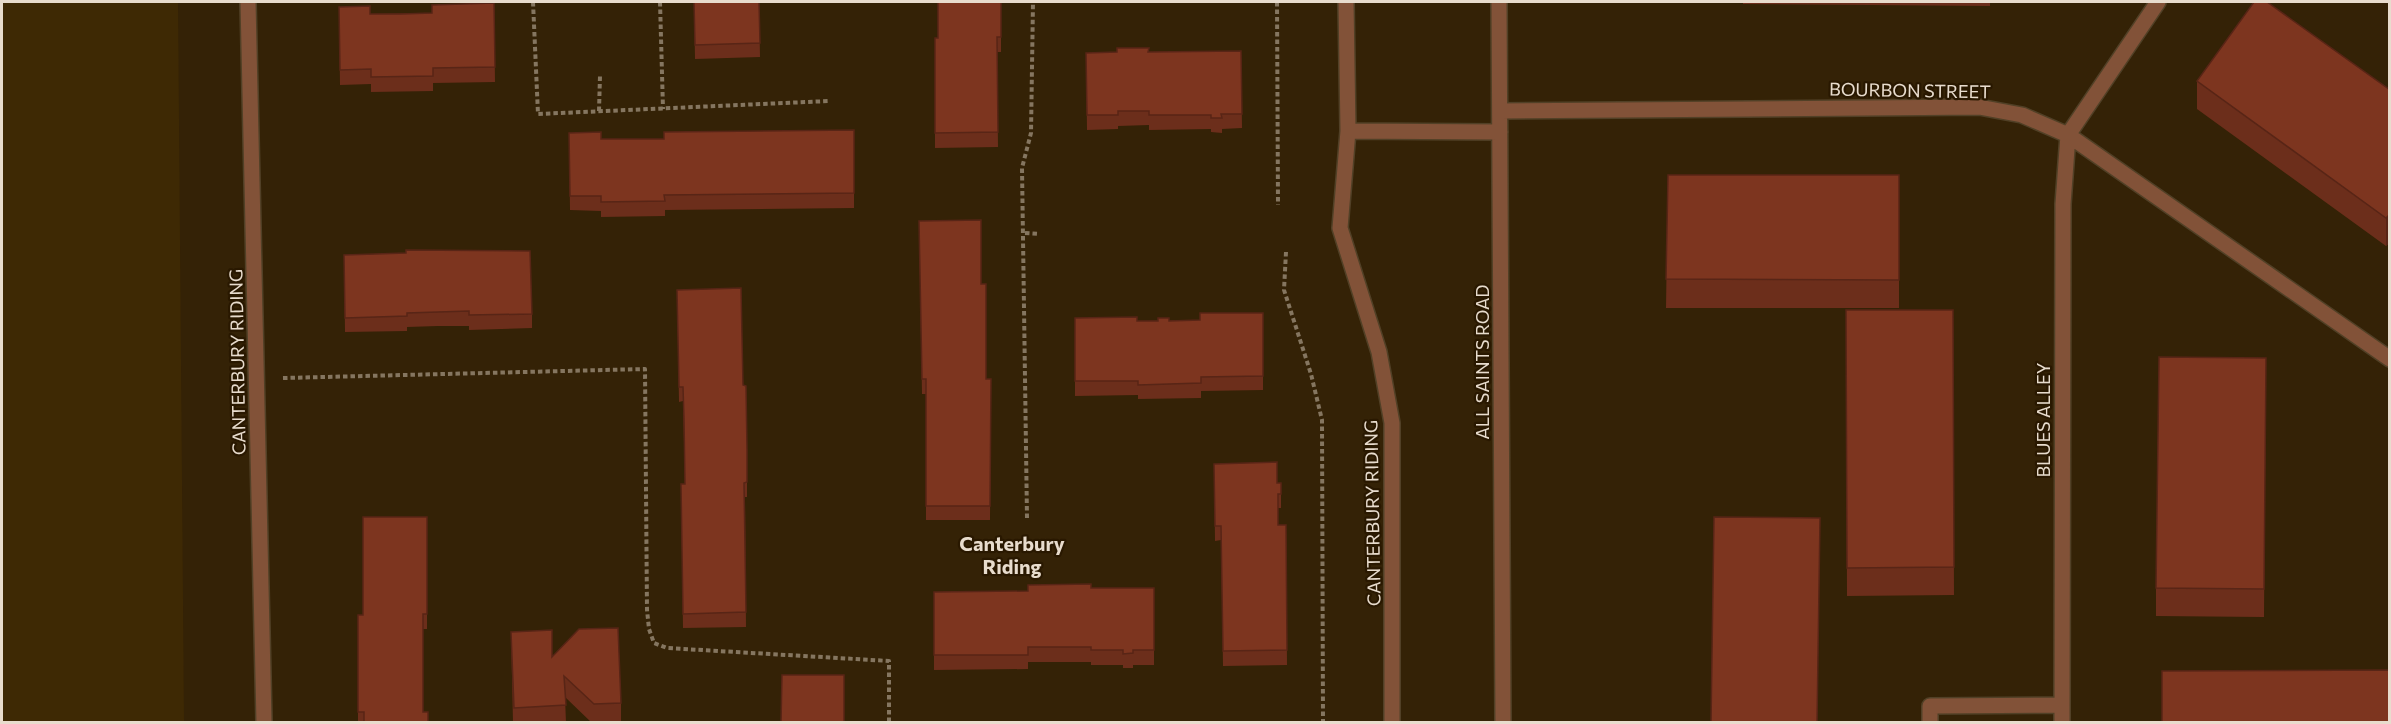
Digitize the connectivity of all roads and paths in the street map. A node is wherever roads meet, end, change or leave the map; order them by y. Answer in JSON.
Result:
{"nodes":[{"id":1,"x":248,"y":2,"type":"edge"},
{"id":2,"x":533,"y":2,"type":"edge"},
{"id":3,"x":660,"y":2,"type":"edge"},
{"id":4,"x":1033,"y":2,"type":"edge"},
{"id":5,"x":1277,"y":2,"type":"edge"},
{"id":6,"x":1346,"y":2,"type":"edge"},
{"id":7,"x":1499,"y":2,"type":"edge"},
{"id":8,"x":2158,"y":2,"type":"edge"},
{"id":9,"x":600,"y":76,"type":"dead end"},
{"id":10,"x":829,"y":101,"type":"dead end"},
{"id":11,"x":663,"y":109,"type":"junction"},
{"id":12,"x":599,"y":111,"type":"junction"},
{"id":13,"x":1500,"y":111,"type":"junction"},
{"id":14,"x":1348,"y":131,"type":"junction"},
{"id":15,"x":1500,"y":132,"type":"junction"},
{"id":16,"x":2068,"y":135,"type":"junction"},
{"id":17,"x":1278,"y":205,"type":"dead end"},
{"id":18,"x":1025,"y":233,"type":"junction"},
{"id":19,"x":1039,"y":234,"type":"dead end"},
{"id":20,"x":1286,"y":252,"type":"dead end"},
{"id":21,"x":2390,"y":359,"type":"edge"},
{"id":22,"x":281,"y":366,"type":"dead end"},
{"id":23,"x":1027,"y":518,"type":"dead end"},
{"id":24,"x":2062,"y":705,"type":"junction"},
{"id":25,"x":264,"y":723,"type":"edge"},
{"id":26,"x":889,"y":723,"type":"edge"},
{"id":27,"x":1323,"y":723,"type":"edge"},
{"id":28,"x":1392,"y":723,"type":"edge"},
{"id":29,"x":1503,"y":723,"type":"edge"},
{"id":30,"x":1930,"y":723,"type":"edge"},
{"id":31,"x":2062,"y":723,"type":"edge"}],
"edges":[{"from":1,"to":25,"type":"street","name":"CANTERBURY RIDING"},
{"from":2,"to":12,"type":"path"},
{"from":3,"to":11,"type":"path"},
{"from":4,"to":18,"type":"path"},
{"from":5,"to":17,"type":"path"},
{"from":6,"to":14,"type":"street","name":"CANTERBURY RIDING"},
{"from":7,"to":13,"type":"street","name":"ALL SAINTS ROAD"},
{"from":8,"to":16,"type":"street"},
{"from":9,"to":12,"type":"path"},
{"from":10,"to":11,"type":"path"},
{"from":11,"to":12,"type":"path"},
{"from":13,"to":15,"type":"street","name":"ALL SAINTS ROAD"},
{"from":13,"to":16,"type":"street","name":"BOURBON STREET"},
{"from":14,"to":15,"type":"street"},
{"from":14,"to":28,"type":"street","name":"CANTERBURY RIDING"},
{"from":15,"to":29,"type":"street","name":"ALL SAINTS ROAD"},
{"from":16,"to":21,"type":"street","name":"BOURBON STREET"},
{"from":16,"to":24,"type":"street","name":"BLUES ALLEY"},
{"from":18,"to":19,"type":"path"},
{"from":18,"to":23,"type":"path"},
{"from":20,"to":27,"type":"path"},
{"from":22,"to":26,"type":"path"},
{"from":24,"to":30,"type":"street"},
{"from":24,"to":31,"type":"street","name":"BLUES ALLEY"}]}
